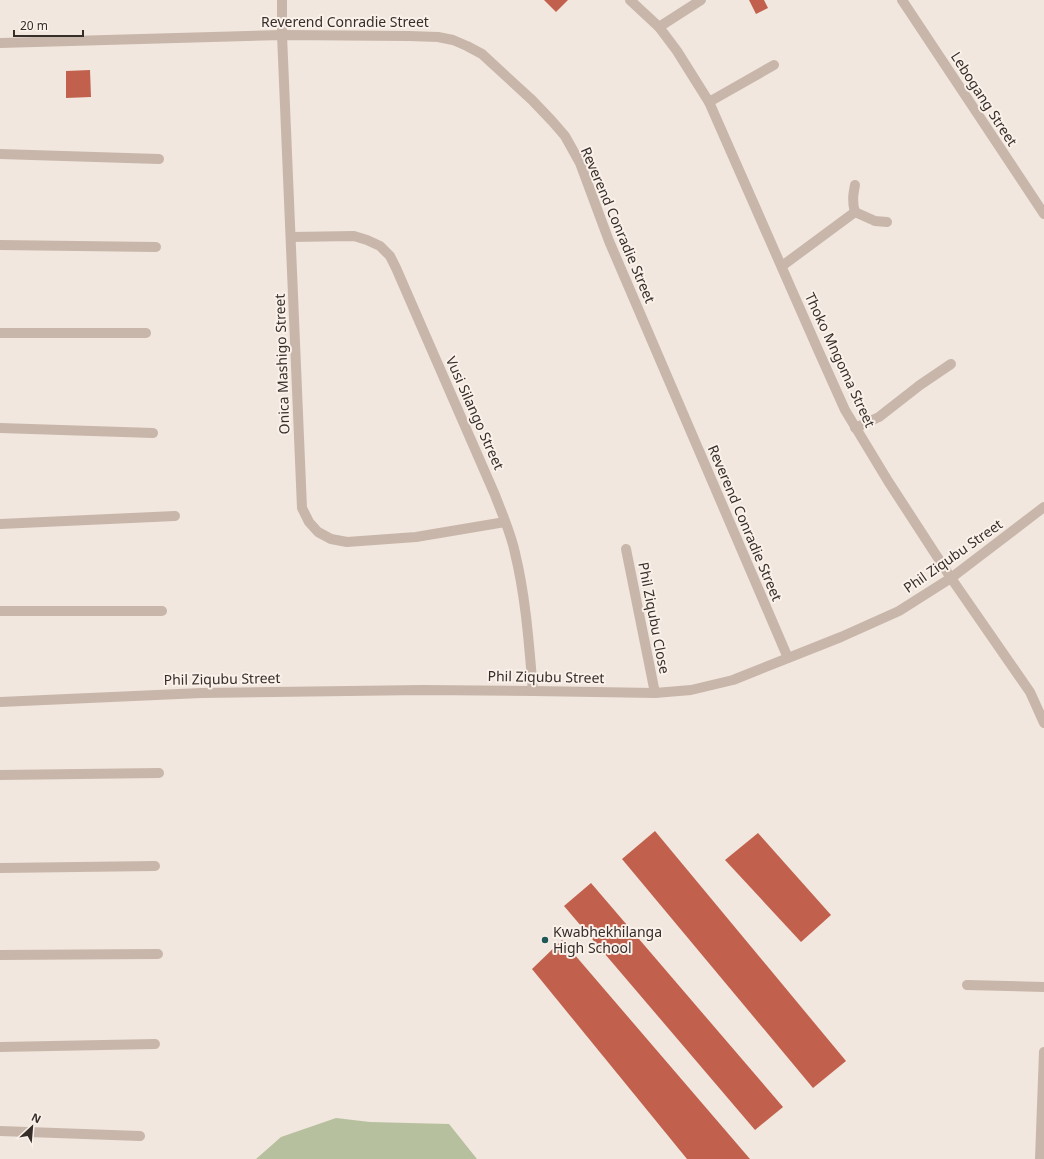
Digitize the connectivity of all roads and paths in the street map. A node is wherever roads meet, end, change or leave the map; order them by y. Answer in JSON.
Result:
{"nodes":[{"id":1,"x":282,"y":0,"type":"edge"},
{"id":2,"x":630,"y":0,"type":"edge"},
{"id":3,"x":701,"y":0,"type":"edge"},
{"id":4,"x":902,"y":0,"type":"edge"},
{"id":5,"x":659,"y":27,"type":"junction"},
{"id":6,"x":282,"y":35,"type":"junction"},
{"id":7,"x":0,"y":43,"type":"edge"},
{"id":8,"x":774,"y":65,"type":"dead end"},
{"id":9,"x":709,"y":102,"type":"junction"},
{"id":10,"x":0,"y":154,"type":"edge"},
{"id":11,"x":159,"y":159,"type":"dead end"},
{"id":12,"x":855,"y":185,"type":"dead end"},
{"id":13,"x":855,"y":212,"type":"junction"},
{"id":14,"x":1044,"y":214,"type":"edge"},
{"id":15,"x":887,"y":222,"type":"dead end"},
{"id":16,"x":291,"y":237,"type":"junction"},
{"id":17,"x":0,"y":245,"type":"edge"},
{"id":18,"x":156,"y":247,"type":"dead end"},
{"id":19,"x":782,"y":266,"type":"junction"},
{"id":20,"x":0,"y":333,"type":"edge"},
{"id":21,"x":146,"y":333,"type":"dead end"},
{"id":22,"x":951,"y":364,"type":"dead end"},
{"id":23,"x":0,"y":428,"type":"edge"},
{"id":24,"x":855,"y":428,"type":"junction"},
{"id":25,"x":153,"y":433,"type":"dead end"},
{"id":26,"x":1044,"y":507,"type":"edge"},
{"id":27,"x":175,"y":516,"type":"dead end"},
{"id":28,"x":505,"y":522,"type":"junction"},
{"id":29,"x":0,"y":524,"type":"edge"},
{"id":30,"x":626,"y":549,"type":"dead end"},
{"id":31,"x":951,"y":578,"type":"junction"},
{"id":32,"x":0,"y":611,"type":"edge"},
{"id":33,"x":162,"y":611,"type":"dead end"},
{"id":34,"x":788,"y":658,"type":"junction"},
{"id":35,"x":533,"y":691,"type":"junction"},
{"id":36,"x":655,"y":693,"type":"junction"},
{"id":37,"x":0,"y":702,"type":"edge"},
{"id":38,"x":1044,"y":723,"type":"edge"},
{"id":39,"x":159,"y":773,"type":"dead end"},
{"id":40,"x":0,"y":775,"type":"edge"},
{"id":41,"x":155,"y":866,"type":"dead end"},
{"id":42,"x":0,"y":868,"type":"edge"},
{"id":43,"x":158,"y":954,"type":"dead end"},
{"id":44,"x":0,"y":955,"type":"edge"},
{"id":45,"x":967,"y":985,"type":"dead end"},
{"id":46,"x":1044,"y":988,"type":"edge"},
{"id":47,"x":156,"y":1044,"type":"dead end"},
{"id":48,"x":0,"y":1048,"type":"edge"},
{"id":49,"x":1044,"y":1052,"type":"edge"},
{"id":50,"x":1043,"y":1106,"type":"edge"},
{"id":51,"x":0,"y":1131,"type":"edge"},
{"id":52,"x":140,"y":1136,"type":"dead end"},
{"id":53,"x":1040,"y":1159,"type":"edge"}],
"edges":[{"from":1,"to":6,"type":"street","name":"Onica Mashigo Street"},
{"from":2,"to":5,"type":"street","name":"Thoko Mngoma Street"},
{"from":3,"to":5,"type":"street"},
{"from":4,"to":14,"type":"street","name":"Lebogang Street"},
{"from":5,"to":9,"type":"street","name":"Thoko Mngoma Street"},
{"from":6,"to":7,"type":"street","name":"Reverend Conradie Street"},
{"from":6,"to":16,"type":"street","name":"Onica Mashigo Street"},
{"from":6,"to":34,"type":"street","name":"Reverend Conradie Street"},
{"from":8,"to":9,"type":"street"},
{"from":9,"to":19,"type":"street","name":"Thoko Mngoma Street"},
{"from":10,"to":11,"type":"street"},
{"from":12,"to":13,"type":"street"},
{"from":13,"to":15,"type":"street"},
{"from":13,"to":19,"type":"street"},
{"from":16,"to":28,"type":"street","name":"Vusi Silango Street"},
{"from":16,"to":28,"type":"street","name":"Onica Mashigo Street"},
{"from":17,"to":18,"type":"street"},
{"from":19,"to":24,"type":"street","name":"Thoko Mngoma Street"},
{"from":20,"to":21,"type":"street"},
{"from":22,"to":24,"type":"street"},
{"from":23,"to":25,"type":"street"},
{"from":24,"to":31,"type":"street","name":"Thoko Mngoma Street"},
{"from":26,"to":31,"type":"street","name":"Phil Ziqubu Street"},
{"from":27,"to":29,"type":"street"},
{"from":28,"to":35,"type":"street","name":"Vusi Silango Street"},
{"from":30,"to":36,"type":"street","name":"Phil Ziqubu Close"},
{"from":31,"to":34,"type":"street","name":"Phil Ziqubu Street"},
{"from":31,"to":38,"type":"street","name":"Thoko Mngoma Street"},
{"from":32,"to":33,"type":"street"},
{"from":34,"to":36,"type":"street","name":"Phil Ziqubu Street"},
{"from":35,"to":36,"type":"street","name":"Phil Ziqubu Street"},
{"from":35,"to":37,"type":"street","name":"Phil Ziqubu Street"},
{"from":39,"to":40,"type":"street"},
{"from":41,"to":42,"type":"street"},
{"from":43,"to":44,"type":"street"},
{"from":45,"to":46,"type":"street"},
{"from":47,"to":48,"type":"street"},
{"from":49,"to":50,"type":"street"},
{"from":50,"to":53,"type":"street"},
{"from":51,"to":52,"type":"street"}]}
